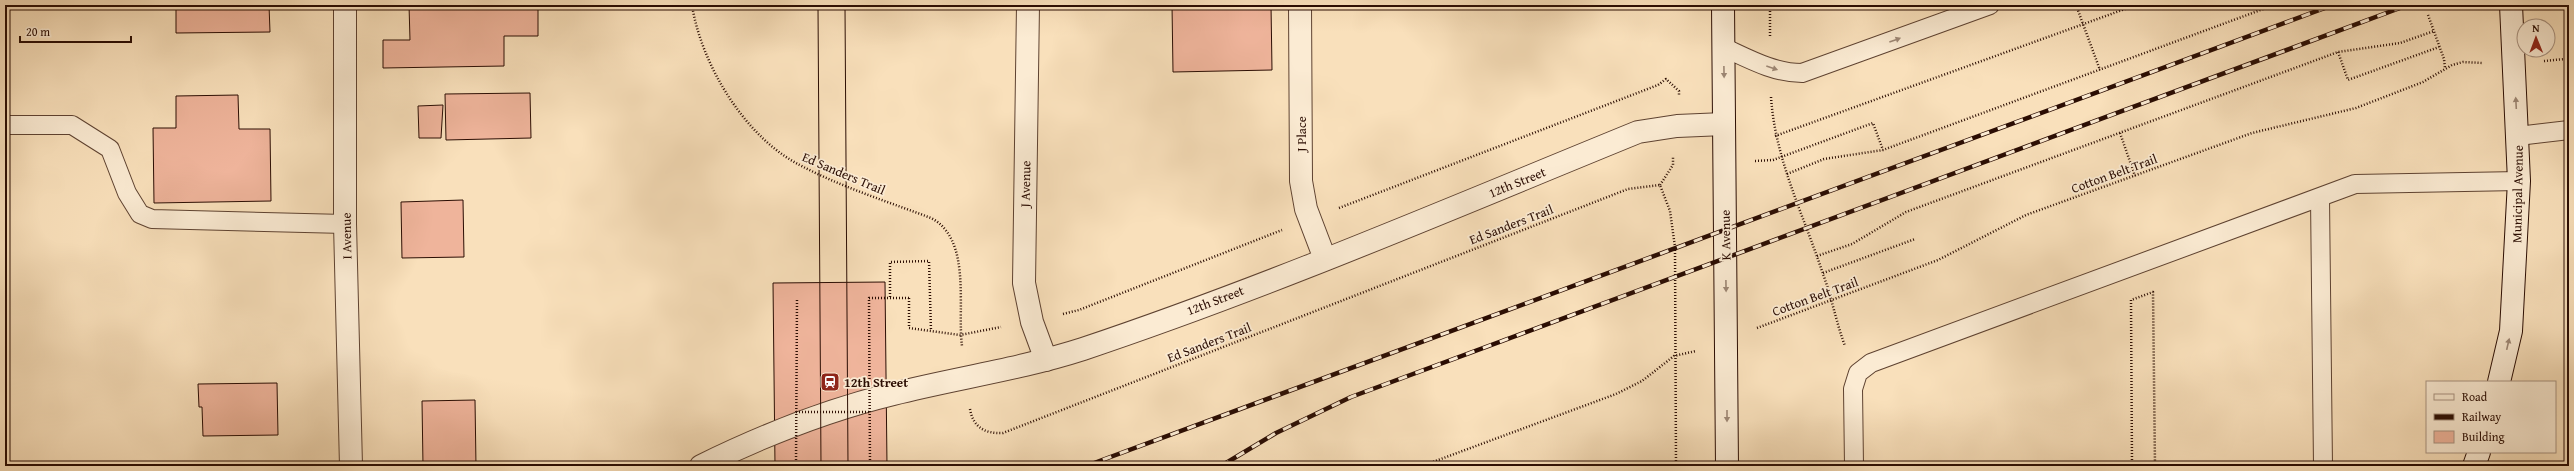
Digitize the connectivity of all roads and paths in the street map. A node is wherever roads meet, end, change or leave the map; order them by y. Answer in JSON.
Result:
{"nodes":[{"id":1,"x":344,"y":5,"type":"edge"},
{"id":2,"x":692,"y":5,"type":"edge"},
{"id":3,"x":1028,"y":5,"type":"edge"},
{"id":4,"x":1300,"y":5,"type":"edge"},
{"id":5,"x":1723,"y":5,"type":"edge"},
{"id":6,"x":1770,"y":5,"type":"edge"},
{"id":7,"x":1990,"y":5,"type":"edge"},
{"id":8,"x":2076,"y":5,"type":"edge"},
{"id":9,"x":2136,"y":5,"type":"edge"},
{"id":10,"x":2274,"y":5,"type":"edge"},
{"id":11,"x":2511,"y":5,"type":"edge"},
{"id":12,"x":2428,"y":15,"type":"dead end"},
{"id":13,"x":2083,"y":24,"type":"junction"},
{"id":14,"x":2434,"y":31,"type":"junction"},
{"id":15,"x":1770,"y":34,"type":"dead end"},
{"id":16,"x":1724,"y":47,"type":"junction"},
{"id":17,"x":2439,"y":47,"type":"junction"},
{"id":18,"x":2338,"y":52,"type":"junction"},
{"id":19,"x":2565,"y":59,"type":"dead end"},
{"id":20,"x":2546,"y":60,"type":"dead end"},
{"id":21,"x":2484,"y":63,"type":"dead end"},
{"id":22,"x":2445,"y":68,"type":"junction"},
{"id":23,"x":2100,"y":70,"type":"junction"},
{"id":24,"x":1679,"y":91,"type":"dead end"},
{"id":25,"x":1771,"y":98,"type":"dead end"},
{"id":26,"x":1724,"y":124,"type":"junction"},
{"id":27,"x":5,"y":125,"type":"edge"},
{"id":28,"x":2569,"y":130,"type":"edge"},
{"id":29,"x":2120,"y":133,"type":"junction"},
{"id":30,"x":1775,"y":136,"type":"junction"},
{"id":31,"x":2518,"y":136,"type":"junction"},
{"id":32,"x":1883,"y":150,"type":"junction"},
{"id":33,"x":1782,"y":156,"type":"junction"},
{"id":34,"x":1754,"y":161,"type":"dead end"},
{"id":35,"x":1672,"y":165,"type":"dead end"},
{"id":36,"x":1787,"y":174,"type":"junction"},
{"id":37,"x":2135,"y":176,"type":"junction"},
{"id":38,"x":2519,"y":181,"type":"junction"},
{"id":39,"x":1660,"y":184,"type":"junction"},
{"id":40,"x":2320,"y":198,"type":"junction"},
{"id":41,"x":1333,"y":210,"type":"dead end"},
{"id":42,"x":345,"y":224,"type":"junction"},
{"id":43,"x":1288,"y":227,"type":"dead end"},
{"id":44,"x":1916,"y":239,"type":"dead end"},
{"id":45,"x":1816,"y":256,"type":"junction"},
{"id":46,"x":1325,"y":259,"type":"junction"},
{"id":47,"x":1823,"y":273,"type":"junction"},
{"id":48,"x":890,"y":297,"type":"junction"},
{"id":49,"x":797,"y":299,"type":"dead end"},
{"id":50,"x":1832,"y":301,"type":"junction"},
{"id":51,"x":1080,"y":310,"type":"dead end"},
{"id":52,"x":1758,"y":328,"type":"dead end"},
{"id":53,"x":994,"y":329,"type":"dead end"},
{"id":54,"x":931,"y":330,"type":"junction"},
{"id":55,"x":960,"y":335,"type":"junction"},
{"id":56,"x":1846,"y":350,"type":"dead end"},
{"id":57,"x":1696,"y":351,"type":"dead end"},
{"id":58,"x":963,"y":353,"type":"dead end"},
{"id":59,"x":1674,"y":356,"type":"junction"},
{"id":60,"x":1046,"y":360,"type":"junction"},
{"id":61,"x":2499,"y":381,"type":"edge"},
{"id":62,"x":968,"y":401,"type":"dead end"},
{"id":63,"x":796,"y":412,"type":"junction"},
{"id":64,"x":870,"y":412,"type":"junction"},
{"id":65,"x":2480,"y":453,"type":"edge"},
{"id":66,"x":351,"y":466,"type":"edge"},
{"id":67,"x":701,"y":466,"type":"edge"},
{"id":68,"x":796,"y":466,"type":"edge"},
{"id":69,"x":870,"y":466,"type":"edge"},
{"id":70,"x":1422,"y":466,"type":"edge"},
{"id":71,"x":1676,"y":466,"type":"edge"},
{"id":72,"x":1727,"y":466,"type":"edge"},
{"id":73,"x":1854,"y":466,"type":"edge"},
{"id":74,"x":2132,"y":466,"type":"edge"},
{"id":75,"x":2155,"y":466,"type":"edge"},
{"id":76,"x":2323,"y":466,"type":"edge"},
{"id":77,"x":2474,"y":466,"type":"edge"}],
"edges":[{"from":1,"to":42,"type":"street","name":"I Avenue"},
{"from":2,"to":55,"type":"path","name":"Ed Sanders Trail"},
{"from":3,"to":60,"type":"street","name":"J Avenue"},
{"from":4,"to":46,"type":"street","name":"J Place"},
{"from":5,"to":16,"type":"street","name":"K Avenue"},
{"from":6,"to":15,"type":"path"},
{"from":16,"to":7,"type":"lane","one_way":true},
{"from":8,"to":13,"type":"path"},
{"from":9,"to":13,"type":"path"},
{"from":10,"to":23,"type":"path"},
{"from":31,"to":11,"type":"street","name":"Municipal Avenue","one_way":true},
{"from":12,"to":14,"type":"path"},
{"from":13,"to":23,"type":"path"},
{"from":13,"to":30,"type":"path"},
{"from":14,"to":17,"type":"path"},
{"from":14,"to":18,"type":"path"},
{"from":16,"to":26,"type":"street","name":"K Avenue","one_way":true},
{"from":17,"to":18,"type":"path"},
{"from":17,"to":22,"type":"path"},
{"from":18,"to":29,"type":"path"},
{"from":19,"to":20,"type":"path"},
{"from":21,"to":22,"type":"path","name":"Cotton Belt Trail"},
{"from":22,"to":37,"type":"path","name":"Cotton Belt Trail"},
{"from":23,"to":32,"type":"path"},
{"from":24,"to":41,"type":"path"},
{"from":25,"to":30,"type":"path"},
{"from":26,"to":46,"type":"street","name":"12th Street"},
{"from":26,"to":72,"type":"street","name":"K Avenue","one_way":true},
{"from":27,"to":42,"type":"lane"},
{"from":28,"to":31,"type":"lane"},
{"from":29,"to":37,"type":"path"},
{"from":29,"to":45,"type":"path"},
{"from":30,"to":33,"type":"path"},
{"from":31,"to":38,"type":"street","name":"Municipal Avenue"},
{"from":32,"to":33,"type":"path"},
{"from":32,"to":36,"type":"path"},
{"from":33,"to":34,"type":"path"},
{"from":33,"to":36,"type":"path"},
{"from":35,"to":39,"type":"path"},
{"from":36,"to":45,"type":"path"},
{"from":37,"to":50,"type":"path","name":"Cotton Belt Trail"},
{"from":38,"to":40,"type":"lane"},
{"from":61,"to":38,"type":"street","name":"Municipal Avenue","one_way":true},
{"from":39,"to":59,"type":"path"},
{"from":39,"to":62,"type":"path","name":"Ed Sanders Trail"},
{"from":40,"to":73,"type":"lane"},
{"from":40,"to":76,"type":"lane"},
{"from":42,"to":66,"type":"street","name":"I Avenue"},
{"from":43,"to":51,"type":"path"},
{"from":44,"to":47,"type":"path"},
{"from":45,"to":47,"type":"path"},
{"from":46,"to":60,"type":"street","name":"12th Street"},
{"from":47,"to":50,"type":"path"},
{"from":48,"to":54,"type":"path","bridge":true},
{"from":48,"to":54,"type":"path"},
{"from":48,"to":64,"type":"path","bridge":true},
{"from":49,"to":63,"type":"path","bridge":true},
{"from":50,"to":52,"type":"path","name":"Cotton Belt Trail"},
{"from":50,"to":56,"type":"path"},
{"from":53,"to":55,"type":"path"},
{"from":54,"to":55,"type":"path"},
{"from":55,"to":58,"type":"path","name":"Ed Sanders Trail"},
{"from":57,"to":59,"type":"path"},
{"from":59,"to":70,"type":"path"},
{"from":59,"to":71,"type":"path"},
{"from":60,"to":67,"type":"street","name":"12th Street"},
{"from":63,"to":64,"type":"path","bridge":true},
{"from":63,"to":68,"type":"path","bridge":true},
{"from":64,"to":69,"type":"path","bridge":true},
{"from":65,"to":77,"type":"street"},
{"from":74,"to":75,"type":"path"}]}
